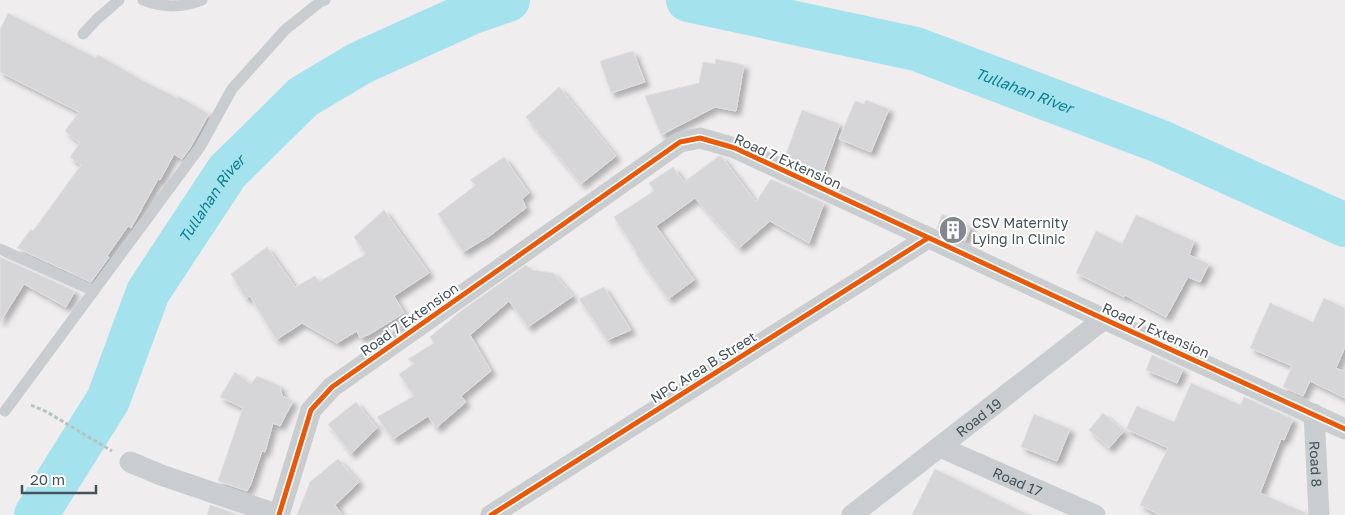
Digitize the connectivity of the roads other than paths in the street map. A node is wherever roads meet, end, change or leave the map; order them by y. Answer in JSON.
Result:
{"nodes":[{"id":1,"x":119,"y":0,"type":"edge"},
{"id":2,"x":143,"y":0,"type":"edge"},
{"id":3,"x":202,"y":0,"type":"edge"},
{"id":4,"x":325,"y":0,"type":"edge"},
{"id":5,"x":83,"y":34,"type":"dead end"},
{"id":6,"x":928,"y":238,"type":"junction"},
{"id":7,"x":0,"y":249,"type":"edge"},
{"id":8,"x":94,"y":290,"type":"junction"},
{"id":9,"x":1104,"y":319,"type":"junction"},
{"id":10,"x":6,"y":411,"type":"dead end"},
{"id":11,"x":1314,"y":414,"type":"junction"},
{"id":12,"x":1345,"y":428,"type":"edge"},
{"id":13,"x":940,"y":446,"type":"junction"},
{"id":14,"x":130,"y":462,"type":"road end"},
{"id":15,"x":279,"y":515,"type":"edge"},
{"id":16,"x":491,"y":515,"type":"edge"},
{"id":17,"x":852,"y":515,"type":"edge"},
{"id":18,"x":1095,"y":515,"type":"edge"},
{"id":19,"x":1319,"y":515,"type":"edge"}],
"edges":[{"from":1,"to":5,"type":"lane"},
{"from":2,"to":3,"type":"lane"},
{"from":4,"to":8,"type":"lane"},
{"from":6,"to":9,"type":"street","name":"Road 7 Extension"},
{"from":6,"to":15,"type":"street","name":"Road 7 Extension"},
{"from":6,"to":16,"type":"street","name":"NPC Area B Street"},
{"from":7,"to":8,"type":"lane"},
{"from":8,"to":10,"type":"lane"},
{"from":9,"to":11,"type":"street","name":"Road 7 Extension"},
{"from":9,"to":13,"type":"street","name":"Road 19"},
{"from":11,"to":12,"type":"street","name":"Road 7 Extension"},
{"from":11,"to":19,"type":"street","name":"Road 8"},
{"from":13,"to":17,"type":"street","name":"Road 19"},
{"from":13,"to":18,"type":"street","name":"Road 17"},
{"from":14,"to":15,"type":"street"}]}
